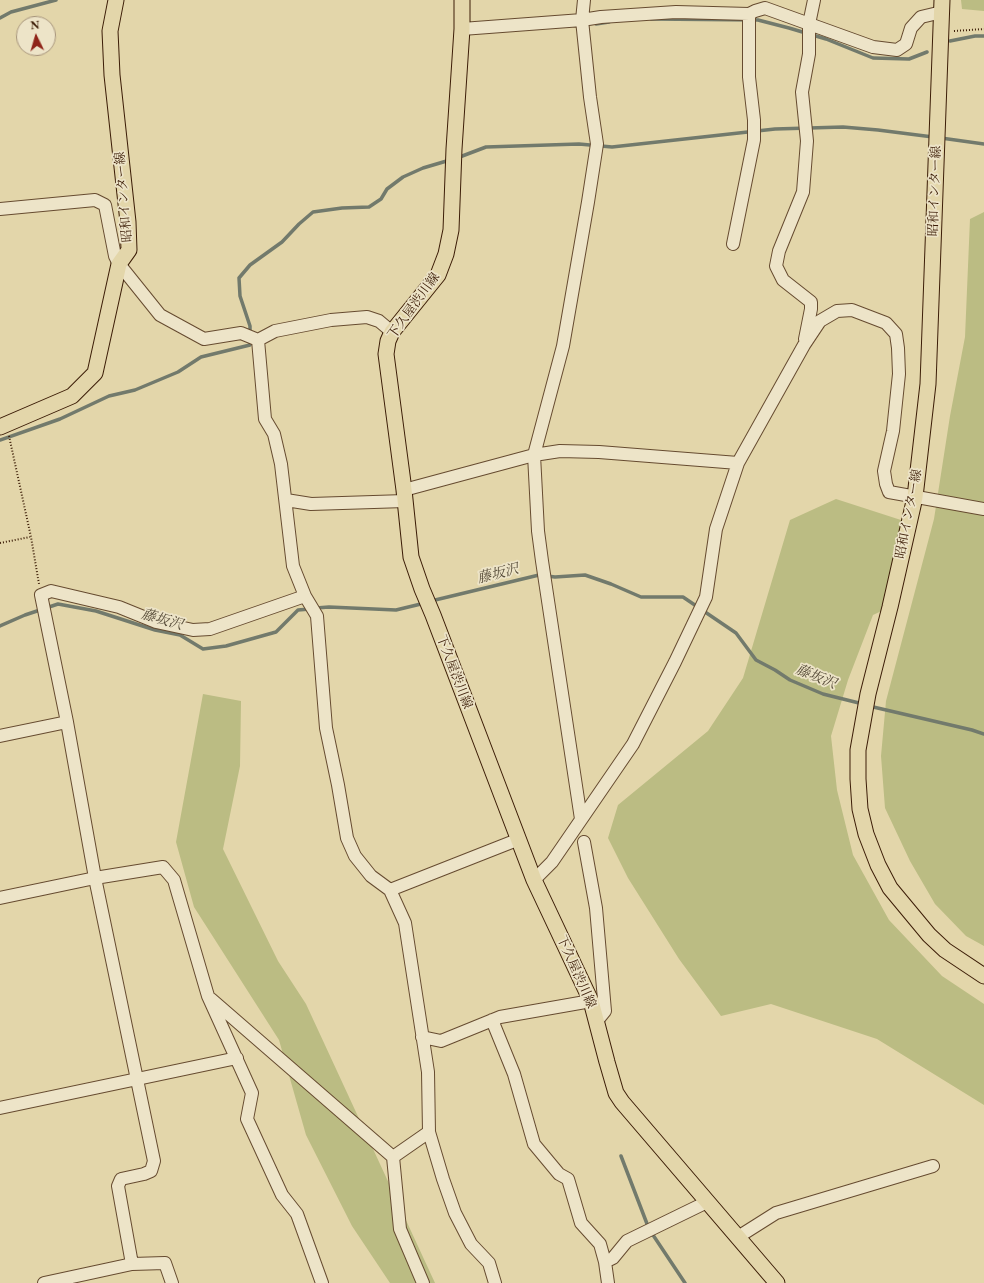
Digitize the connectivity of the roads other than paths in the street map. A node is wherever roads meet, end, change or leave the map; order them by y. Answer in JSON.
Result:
{"nodes":[{"id":1,"x":116,"y":0,"type":"edge"},
{"id":2,"x":462,"y":0,"type":"edge"},
{"id":3,"x":584,"y":0,"type":"edge"},
{"id":4,"x":814,"y":0,"type":"edge"},
{"id":5,"x":942,"y":6,"type":"edge"},
{"id":6,"x":749,"y":14,"type":"junction"},
{"id":7,"x":582,"y":20,"type":"junction"},
{"id":8,"x":808,"y":24,"type":"junction"},
{"id":9,"x":462,"y":29,"type":"junction"},
{"id":10,"x":0,"y":209,"type":"edge"},
{"id":11,"x":732,"y":244,"type":"dead end"},
{"id":12,"x":118,"y":264,"type":"junction"},
{"id":13,"x":392,"y":332,"type":"junction"},
{"id":14,"x":258,"y":340,"type":"junction"},
{"id":15,"x":804,"y":345,"type":"junction"},
{"id":16,"x":3,"y":426,"type":"edge"},
{"id":17,"x":534,"y":456,"type":"junction"},
{"id":18,"x":738,"y":463,"type":"junction"},
{"id":19,"x":405,"y":496,"type":"junction"},
{"id":20,"x":915,"y":497,"type":"junction"},
{"id":21,"x":286,"y":500,"type":"junction"},
{"id":22,"x":984,"y":509,"type":"edge"},
{"id":23,"x":305,"y":596,"type":"junction"},
{"id":24,"x":67,"y":722,"type":"junction"},
{"id":25,"x":0,"y":736,"type":"edge"},
{"id":26,"x":581,"y":819,"type":"junction"},
{"id":27,"x":517,"y":840,"type":"junction"},
{"id":28,"x":584,"y":842,"type":"dead end"},
{"id":29,"x":95,"y":878,"type":"junction"},
{"id":30,"x":534,"y":880,"type":"junction"},
{"id":31,"x":390,"y":890,"type":"junction"},
{"id":32,"x":0,"y":898,"type":"edge"},
{"id":33,"x":984,"y":976,"type":"edge"},
{"id":34,"x":208,"y":996,"type":"junction"},
{"id":35,"x":591,"y":1001,"type":"junction"},
{"id":36,"x":492,"y":1020,"type":"junction"},
{"id":37,"x":596,"y":1022,"type":"junction"},
{"id":38,"x":422,"y":1037,"type":"junction"},
{"id":39,"x":237,"y":1058,"type":"junction"},
{"id":40,"x":136,"y":1079,"type":"junction"},
{"id":41,"x":0,"y":1108,"type":"edge"},
{"id":42,"x":429,"y":1132,"type":"junction"},
{"id":43,"x":393,"y":1157,"type":"junction"},
{"id":44,"x":933,"y":1166,"type":"dead end"},
{"id":45,"x":707,"y":1202,"type":"junction"},
{"id":46,"x":738,"y":1237,"type":"junction"},
{"id":47,"x":605,"y":1262,"type":"junction"},
{"id":48,"x":132,"y":1264,"type":"junction"},
{"id":49,"x":44,"y":1283,"type":"edge"},
{"id":50,"x":172,"y":1283,"type":"edge"},
{"id":51,"x":322,"y":1283,"type":"edge"},
{"id":52,"x":423,"y":1283,"type":"edge"},
{"id":53,"x":495,"y":1283,"type":"edge"},
{"id":54,"x":608,"y":1283,"type":"edge"},
{"id":55,"x":777,"y":1283,"type":"edge"}],
"edges":[{"from":1,"to":12,"type":"main road","name":"昭和インター線"},
{"from":2,"to":9,"type":"main road","name":"下久屋渋川線"},
{"from":3,"to":7,"type":"street"},
{"from":4,"to":8,"type":"street"},
{"from":5,"to":8,"type":"street"},
{"from":5,"to":20,"type":"main road","name":"昭和インター線"},
{"from":6,"to":7,"type":"street"},
{"from":6,"to":8,"type":"street"},
{"from":6,"to":11,"type":"street"},
{"from":7,"to":9,"type":"street"},
{"from":7,"to":17,"type":"street"},
{"from":8,"to":15,"type":"street"},
{"from":9,"to":13,"type":"main road","name":"下久屋渋川線"},
{"from":10,"to":12,"type":"street"},
{"from":12,"to":14,"type":"street"},
{"from":12,"to":16,"type":"main road","name":"昭和インター線"},
{"from":13,"to":14,"type":"street"},
{"from":13,"to":19,"type":"main road","name":"下久屋渋川線"},
{"from":14,"to":21,"type":"street"},
{"from":15,"to":18,"type":"street"},
{"from":15,"to":20,"type":"street"},
{"from":17,"to":18,"type":"street"},
{"from":17,"to":19,"type":"street"},
{"from":17,"to":26,"type":"street"},
{"from":18,"to":26,"type":"street"},
{"from":19,"to":21,"type":"street"},
{"from":19,"to":27,"type":"main road","name":"下久屋渋川線"},
{"from":20,"to":22,"type":"street"},
{"from":20,"to":33,"type":"main road","name":"昭和インター線"},
{"from":21,"to":23,"type":"street"},
{"from":23,"to":24,"type":"street"},
{"from":23,"to":31,"type":"street"},
{"from":24,"to":25,"type":"street"},
{"from":24,"to":29,"type":"street"},
{"from":26,"to":30,"type":"street"},
{"from":27,"to":30,"type":"main road","name":"下久屋渋川線"},
{"from":27,"to":31,"type":"street"},
{"from":28,"to":37,"type":"street"},
{"from":29,"to":32,"type":"street"},
{"from":29,"to":34,"type":"street"},
{"from":29,"to":40,"type":"street"},
{"from":30,"to":35,"type":"main road","name":"下久屋渋川線"},
{"from":31,"to":38,"type":"street"},
{"from":34,"to":39,"type":"street"},
{"from":34,"to":43,"type":"street"},
{"from":35,"to":36,"type":"street"},
{"from":35,"to":37,"type":"main road","name":"下久屋渋川線"},
{"from":36,"to":38,"type":"street"},
{"from":36,"to":47,"type":"street"},
{"from":37,"to":45,"type":"main road","name":"下久屋渋川線"},
{"from":38,"to":42,"type":"street"},
{"from":39,"to":40,"type":"street"},
{"from":39,"to":51,"type":"street"},
{"from":40,"to":41,"type":"street"},
{"from":40,"to":48,"type":"street"},
{"from":42,"to":43,"type":"street"},
{"from":42,"to":53,"type":"street"},
{"from":43,"to":52,"type":"street"},
{"from":44,"to":46,"type":"street"},
{"from":45,"to":46,"type":"main road","name":"下久屋渋川線"},
{"from":45,"to":47,"type":"street"},
{"from":46,"to":55,"type":"main road","name":"下久屋渋川線"},
{"from":47,"to":54,"type":"street"},
{"from":48,"to":49,"type":"street"},
{"from":48,"to":50,"type":"street"}]}
